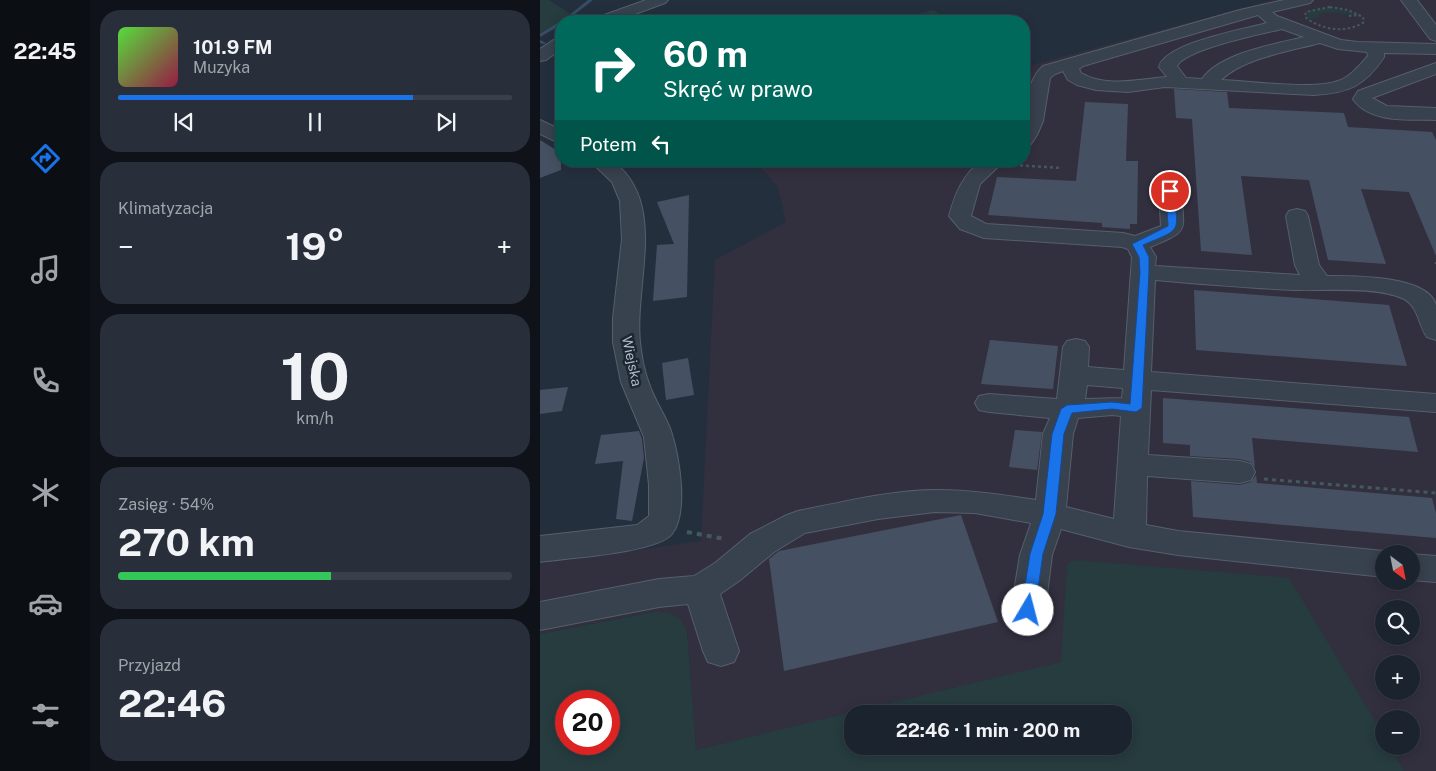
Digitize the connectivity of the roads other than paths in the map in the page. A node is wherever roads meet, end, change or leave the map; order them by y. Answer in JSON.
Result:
{"nodes":[{"id":1,"x":660,"y":0,"type":"edge"},
{"id":2,"x":1305,"y":0,"type":"edge"},
{"id":3,"x":1409,"y":0,"type":"edge"},
{"id":4,"x":1422,"y":7,"type":"edge"},
{"id":5,"x":1261,"y":10,"type":"junction"},
{"id":6,"x":619,"y":15,"type":"edge"},
{"id":7,"x":1282,"y":24,"type":"junction"},
{"id":8,"x":1436,"y":36,"type":"edge"},
{"id":9,"x":1319,"y":38,"type":"junction"},
{"id":10,"x":555,"y":46,"type":"edge"},
{"id":11,"x":1375,"y":47,"type":"junction"},
{"id":12,"x":1436,"y":48,"type":"edge"},
{"id":13,"x":540,"y":56,"type":"edge"},
{"id":14,"x":1079,"y":60,"type":"junction"},
{"id":15,"x":1436,"y":68,"type":"edge"},
{"id":16,"x":1127,"y":78,"type":"dead end"},
{"id":17,"x":1177,"y":78,"type":"junction"},
{"id":18,"x":1211,"y":79,"type":"junction"},
{"id":19,"x":1295,"y":84,"type":"dead end"},
{"id":20,"x":1436,"y":114,"type":"edge"},
{"id":21,"x":540,"y":126,"type":"edge"},
{"id":22,"x":1030,"y":127,"type":"edge"},
{"id":23,"x":555,"y":135,"type":"edge"},
{"id":24,"x":609,"y":167,"type":"edge"},
{"id":25,"x":986,"y":167,"type":"edge"},
{"id":26,"x":1170,"y":191,"type":"dead end"},
{"id":27,"x":1297,"y":216,"type":"dead end"},
{"id":28,"x":1137,"y":244,"type":"junction"},
{"id":29,"x":1144,"y":272,"type":"junction"},
{"id":30,"x":1321,"y":283,"type":"junction"},
{"id":31,"x":1436,"y":332,"type":"edge"},
{"id":32,"x":1138,"y":379,"type":"junction"},
{"id":33,"x":989,"y":403,"type":"dead end"},
{"id":34,"x":1436,"y":403,"type":"edge"},
{"id":35,"x":1136,"y":408,"type":"junction"},
{"id":36,"x":1067,"y":409,"type":"junction"},
{"id":37,"x":1133,"y":464,"type":"junction"},
{"id":38,"x":1240,"y":472,"type":"road end"},
{"id":39,"x":1050,"y":514,"type":"junction"},
{"id":40,"x":1129,"y":535,"type":"junction"},
{"id":41,"x":540,"y":549,"type":"edge"},
{"id":42,"x":1375,"y":563,"type":"edge"},
{"id":43,"x":1420,"y":567,"type":"edge"},
{"id":44,"x":1436,"y":569,"type":"edge"},
{"id":45,"x":701,"y":589,"type":"junction"},
{"id":46,"x":1028,"y":610,"type":"dead end"},
{"id":47,"x":540,"y":616,"type":"edge"},
{"id":48,"x":721,"y":651,"type":"dead end"}],
"edges":[{"from":1,"to":6,"type":"street"},
{"from":2,"to":5,"type":"street"},
{"from":3,"to":4,"type":"street"},
{"from":4,"to":8,"type":"street"},
{"from":5,"to":7,"type":"street"},
{"from":5,"to":14,"type":"street"},
{"from":7,"to":9,"type":"street"},
{"from":7,"to":17,"type":"street"},
{"from":9,"to":11,"type":"street"},
{"from":9,"to":18,"type":"street"},
{"from":10,"to":13,"type":"street"},
{"from":11,"to":12,"type":"street"},
{"from":11,"to":14,"type":"street"},
{"from":14,"to":22,"type":"street"},
{"from":15,"to":20,"type":"street"},
{"from":16,"to":17,"type":"street"},
{"from":17,"to":18,"type":"street"},
{"from":18,"to":19,"type":"street"},
{"from":21,"to":23,"type":"street"},
{"from":24,"to":41,"type":"street","name":"Wiejska"},
{"from":25,"to":28,"type":"street"},
{"from":26,"to":28,"type":"street"},
{"from":27,"to":30,"type":"street"},
{"from":28,"to":29,"type":"street"},
{"from":29,"to":30,"type":"street"},
{"from":29,"to":32,"type":"street"},
{"from":30,"to":31,"type":"street"},
{"from":32,"to":34,"type":"street"},
{"from":32,"to":35,"type":"street"},
{"from":32,"to":36,"type":"street"},
{"from":33,"to":36,"type":"street"},
{"from":35,"to":36,"type":"street"},
{"from":35,"to":37,"type":"street"},
{"from":36,"to":39,"type":"street"},
{"from":37,"to":38,"type":"street"},
{"from":37,"to":40,"type":"street"},
{"from":39,"to":40,"type":"street"},
{"from":39,"to":45,"type":"street"},
{"from":39,"to":46,"type":"street"},
{"from":40,"to":42,"type":"street"},
{"from":43,"to":44,"type":"street"},
{"from":45,"to":47,"type":"street"},
{"from":45,"to":48,"type":"street"}]}
